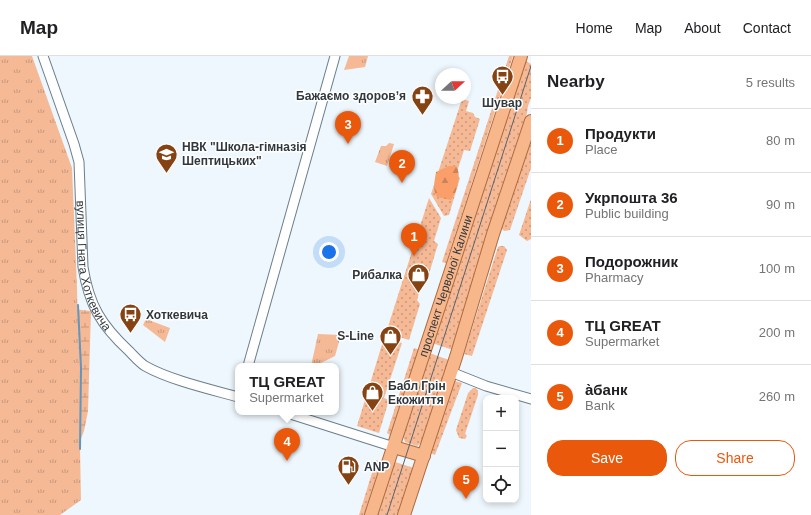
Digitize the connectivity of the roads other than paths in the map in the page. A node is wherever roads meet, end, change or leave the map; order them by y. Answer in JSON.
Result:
{"nodes":[{"id":1,"x":43,"y":56,"type":"edge"},
{"id":2,"x":335,"y":56,"type":"edge"},
{"id":3,"x":521,"y":56,"type":"edge"},
{"id":4,"x":531,"y":121,"type":"edge"},
{"id":5,"x":249,"y":363,"type":"edge"},
{"id":6,"x":451,"y":372,"type":"junction"},
{"id":7,"x":235,"y":396,"type":"edge"},
{"id":8,"x":531,"y":400,"type":"edge"},
{"id":9,"x":293,"y":415,"type":"edge"},
{"id":10,"x":394,"y":447,"type":"junction"},
{"id":11,"x":424,"y":456,"type":"junction"},
{"id":12,"x":371,"y":515,"type":"edge"},
{"id":13,"x":404,"y":515,"type":"edge"}],
"edges":[{"from":1,"to":7,"type":"street","name":"вулиця Гната Хоткевича"},
{"from":2,"to":5,"type":"street"},
{"from":3,"to":10,"type":"main road","name":"проспект Червоної Калини"},
{"from":4,"to":6,"type":"main road"},
{"from":6,"to":8,"type":"street"},
{"from":6,"to":11,"type":"main road"},
{"from":9,"to":10,"type":"street"},
{"from":10,"to":11,"type":"main road"},
{"from":10,"to":12,"type":"main road","name":"проспект Червоної Калини"},
{"from":11,"to":13,"type":"main road"}]}
